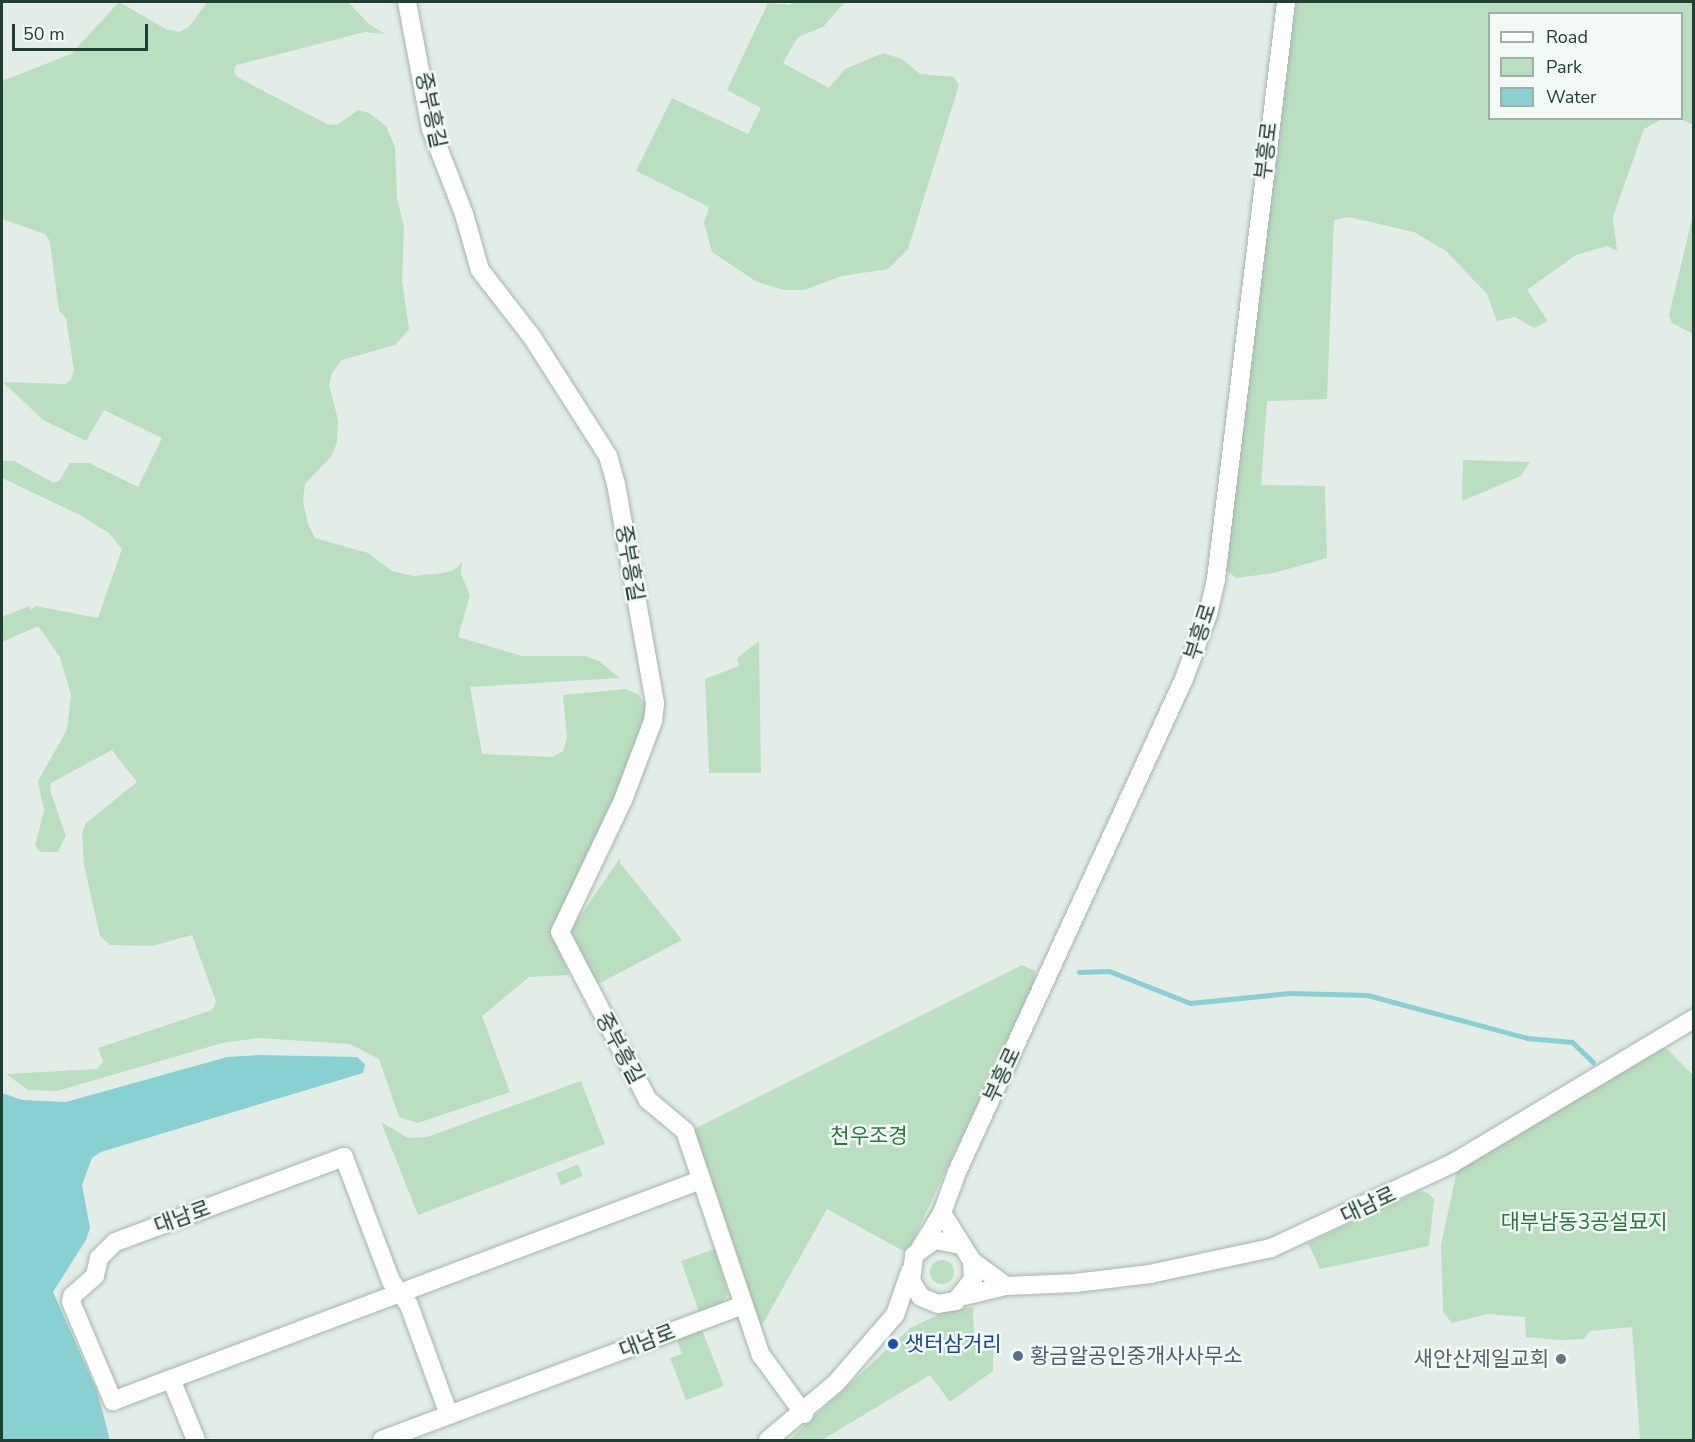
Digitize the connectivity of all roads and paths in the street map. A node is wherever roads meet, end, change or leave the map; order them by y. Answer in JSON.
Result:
{"nodes":[{"id":1,"x":407,"y":2,"type":"edge"},
{"id":2,"x":1286,"y":2,"type":"edge"},
{"id":3,"x":1694,"y":1019,"type":"edge"},
{"id":4,"x":701,"y":1180,"type":"junction"},
{"id":5,"x":942,"y":1214,"type":"junction"},
{"id":6,"x":961,"y":1245,"type":"junction"},
{"id":7,"x":920,"y":1248,"type":"junction"},
{"id":8,"x":972,"y":1261,"type":"junction"},
{"id":9,"x":910,"y":1272,"type":"junction"},
{"id":10,"x":1006,"y":1286,"type":"junction"},
{"id":11,"x":400,"y":1293,"type":"junction"},
{"id":12,"x":964,"y":1296,"type":"junction"},
{"id":13,"x":938,"y":1304,"type":"junction"},
{"id":14,"x":744,"y":1305,"type":"junction"},
{"id":15,"x":895,"y":1315,"type":"junction"},
{"id":16,"x":171,"y":1379,"type":"junction"},
{"id":17,"x":804,"y":1414,"type":"junction"},
{"id":18,"x":449,"y":1415,"type":"junction"},
{"id":19,"x":196,"y":1440,"type":"edge"},
{"id":20,"x":382,"y":1440,"type":"edge"},
{"id":21,"x":768,"y":1440,"type":"edge"}],
"edges":[{"from":1,"to":4,"type":"street","name":"중부흥길"},
{"from":2,"to":5,"type":"street","name":"부흥로"},
{"from":3,"to":10,"type":"street","name":"대남로"},
{"from":4,"to":11,"type":"street","name":"대남로"},
{"from":4,"to":14,"type":"street"},
{"from":5,"to":6,"type":"street"},
{"from":5,"to":7,"type":"street","name":"부흥로"},
{"from":6,"to":7,"type":"street"},
{"from":6,"to":8,"type":"street"},
{"from":7,"to":9,"type":"street"},
{"from":8,"to":10,"type":"street"},
{"from":8,"to":12,"type":"street"},
{"from":9,"to":13,"type":"street"},
{"from":9,"to":15,"type":"street"},
{"from":10,"to":12,"type":"street","name":"대남로"},
{"from":11,"to":16,"type":"street","name":"대남로"},
{"from":11,"to":16,"type":"street","name":"대남로"},
{"from":11,"to":18,"type":"street","name":"대남로"},
{"from":12,"to":13,"type":"street"},
{"from":13,"to":15,"type":"street"},
{"from":14,"to":17,"type":"street"},
{"from":14,"to":18,"type":"street","name":"대남로"},
{"from":15,"to":17,"type":"street"},
{"from":16,"to":19,"type":"street"},
{"from":17,"to":21,"type":"street"},
{"from":18,"to":20,"type":"street","name":"대남로"}]}
